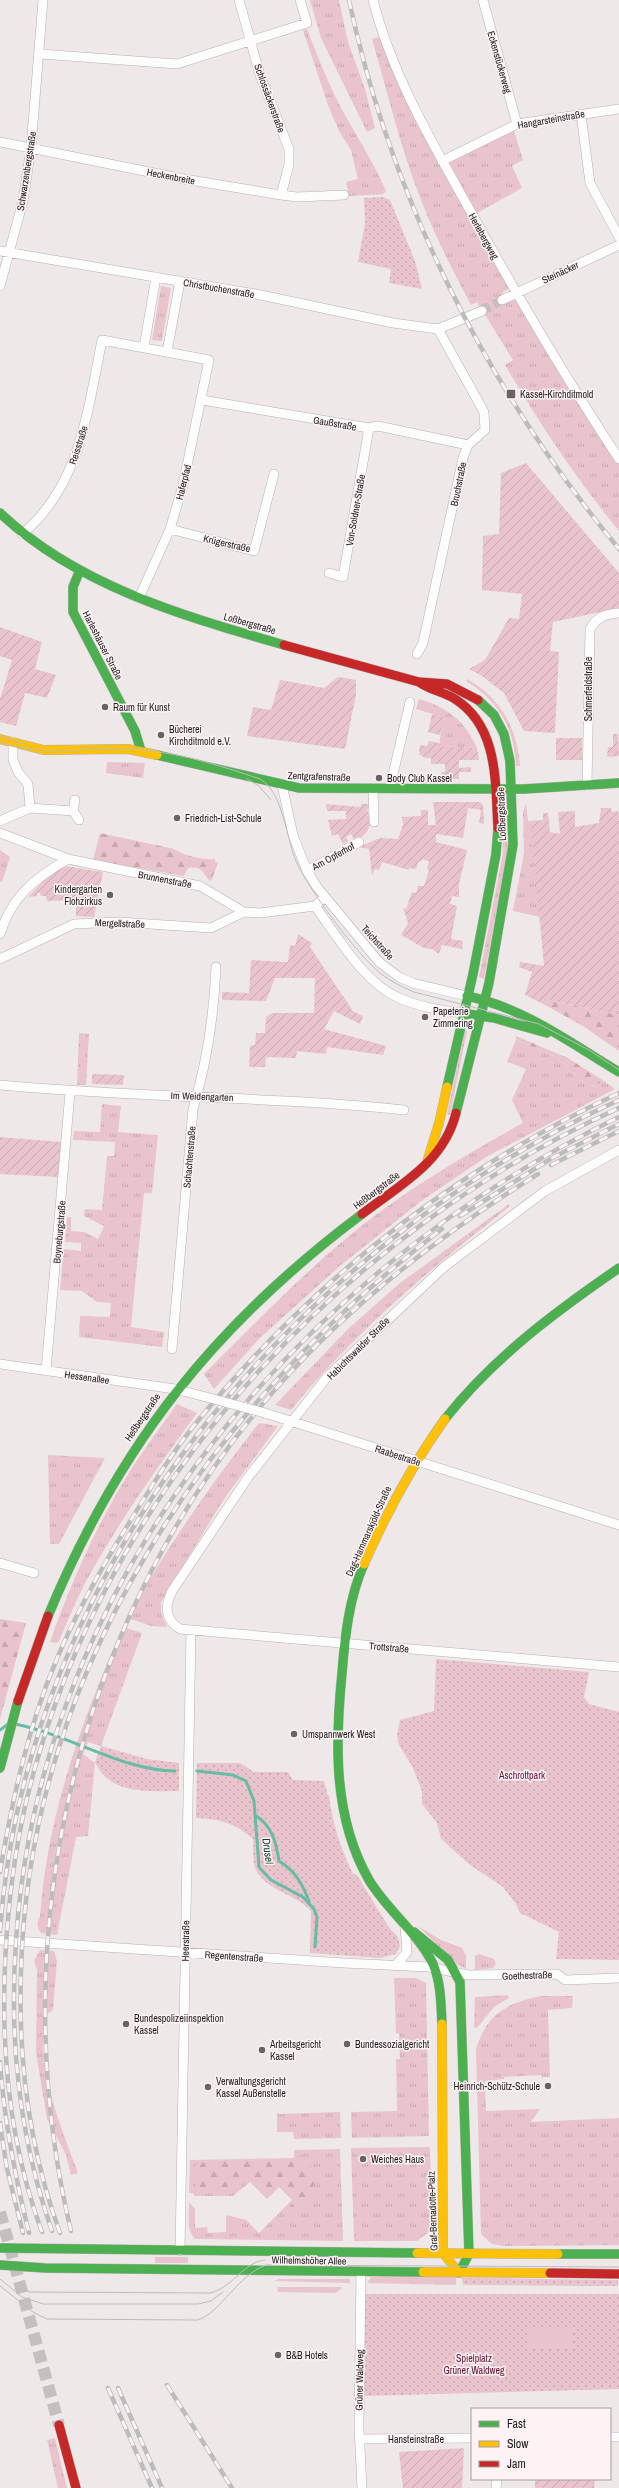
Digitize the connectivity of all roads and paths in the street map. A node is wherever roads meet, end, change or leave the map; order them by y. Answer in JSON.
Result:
{"nodes":[{"id":1,"x":43,"y":0,"type":"edge"},
{"id":2,"x":239,"y":0,"type":"edge"},
{"id":3,"x":300,"y":0,"type":"edge"},
{"id":4,"x":373,"y":0,"type":"edge"},
{"id":5,"x":483,"y":0,"type":"edge"},
{"id":6,"x":250,"y":40,"type":"junction"},
{"id":7,"x":40,"y":54,"type":"junction"},
{"id":8,"x":619,"y":109,"type":"edge"},
{"id":9,"x":580,"y":114,"type":"junction"},
{"id":10,"x":517,"y":124,"type":"junction"},
{"id":11,"x":0,"y":142,"type":"edge"},
{"id":12,"x":31,"y":148,"type":"junction"},
{"id":13,"x":442,"y":161,"type":"junction"},
{"id":14,"x":344,"y":195,"type":"dead end"},
{"id":15,"x":281,"y":196,"type":"junction"},
{"id":16,"x":619,"y":237,"type":"edge"},
{"id":17,"x":619,"y":245,"type":"edge"},
{"id":18,"x":0,"y":251,"type":"edge"},
{"id":19,"x":10,"y":252,"type":"junction"},
{"id":20,"x":156,"y":277,"type":"junction"},
{"id":21,"x":180,"y":281,"type":"junction"},
{"id":22,"x":0,"y":286,"type":"edge"},
{"id":23,"x":516,"y":293,"type":"junction"},
{"id":24,"x":502,"y":300,"type":"tunnel mouth"},
{"id":25,"x":482,"y":311,"type":"tunnel mouth"},
{"id":26,"x":438,"y":329,"type":"junction"},
{"id":27,"x":144,"y":348,"type":"junction"},
{"id":28,"x":167,"y":352,"type":"junction"},
{"id":29,"x":202,"y":400,"type":"junction"},
{"id":30,"x":369,"y":428,"type":"junction"},
{"id":31,"x":468,"y":445,"type":"junction"},
{"id":32,"x":619,"y":459,"type":"edge"},
{"id":33,"x":274,"y":474,"type":"dead end"},
{"id":34,"x":0,"y":513,"type":"edge"},
{"id":35,"x":170,"y":529,"type":"junction"},
{"id":36,"x":22,"y":534,"type":"junction"},
{"id":37,"x":80,"y":570,"type":"junction"},
{"id":38,"x":329,"y":574,"type":"dead end"},
{"id":39,"x":139,"y":598,"type":"junction"},
{"id":40,"x":619,"y":613,"type":"edge"},
{"id":41,"x":417,"y":654,"type":"dead end"},
{"id":42,"x":419,"y":682,"type":"junction"},
{"id":43,"x":410,"y":702,"type":"dead end"},
{"id":44,"x":0,"y":739,"type":"edge"},
{"id":45,"x":13,"y":742,"type":"junction"},
{"id":46,"x":141,"y":751,"type":"junction"},
{"id":47,"x":619,"y":782,"type":"edge"},
{"id":48,"x":587,"y":785,"type":"junction"},
{"id":49,"x":282,"y":786,"type":"junction"},
{"id":50,"x":390,"y":787,"type":"junction"},
{"id":51,"x":373,"y":788,"type":"junction"},
{"id":52,"x":495,"y":789,"type":"junction"},
{"id":53,"x":511,"y":789,"type":"junction"},
{"id":54,"x":74,"y":800,"type":"dead end"},
{"id":55,"x":30,"y":808,"type":"junction"},
{"id":56,"x":73,"y":811,"type":"junction"},
{"id":57,"x":79,"y":820,"type":"dead end"},
{"id":58,"x":0,"y":821,"type":"edge"},
{"id":59,"x":374,"y":822,"type":"dead end"},
{"id":60,"x":0,"y":833,"type":"edge"},
{"id":61,"x":359,"y":842,"type":"dead end"},
{"id":62,"x":68,"y":859,"type":"junction"},
{"id":63,"x":307,"y":871,"type":"junction"},
{"id":64,"x":325,"y":897,"type":"junction"},
{"id":65,"x":315,"y":906,"type":"junction"},
{"id":66,"x":244,"y":912,"type":"junction"},
{"id":67,"x":0,"y":934,"type":"edge"},
{"id":68,"x":0,"y":959,"type":"edge"},
{"id":69,"x":216,"y":967,"type":"dead end"},
{"id":70,"x":467,"y":996,"type":"junction"},
{"id":71,"x":485,"y":1000,"type":"junction"},
{"id":72,"x":462,"y":1013,"type":"junction"},
{"id":73,"x":481,"y":1016,"type":"junction"},
{"id":74,"x":560,"y":1037,"type":"junction"},
{"id":75,"x":619,"y":1072,"type":"edge"},
{"id":76,"x":0,"y":1085,"type":"edge"},
{"id":77,"x":70,"y":1092,"type":"junction"},
{"id":78,"x":197,"y":1096,"type":"junction"},
{"id":79,"x":404,"y":1110,"type":"dead end"},
{"id":80,"x":439,"y":1123,"type":"junction"},
{"id":81,"x":453,"y":1126,"type":"junction"},
{"id":82,"x":619,"y":1150,"type":"edge"},
{"id":83,"x":426,"y":1165,"type":"junction"},
{"id":84,"x":619,"y":1268,"type":"edge"},
{"id":85,"x":172,"y":1349,"type":"dead end"},
{"id":86,"x":0,"y":1364,"type":"edge"},
{"id":87,"x":46,"y":1371,"type":"junction"},
{"id":88,"x":175,"y":1389,"type":"junction"},
{"id":89,"x":292,"y":1420,"type":"junction"},
{"id":90,"x":414,"y":1460,"type":"junction"},
{"id":91,"x":619,"y":1525,"type":"edge"},
{"id":92,"x":0,"y":1563,"type":"edge"},
{"id":93,"x":34,"y":1573,"type":"dead end"},
{"id":94,"x":167,"y":1614,"type":"joint"},
{"id":95,"x":191,"y":1630,"type":"junction"},
{"id":96,"x":345,"y":1644,"type":"junction"},
{"id":97,"x":619,"y":1667,"type":"edge"},
{"id":98,"x":0,"y":1768,"type":"edge"},
{"id":99,"x":405,"y":1926,"type":"junction"},
{"id":100,"x":0,"y":1940,"type":"edge"},
{"id":101,"x":185,"y":1952,"type":"junction"},
{"id":102,"x":395,"y":1966,"type":"junction"},
{"id":103,"x":435,"y":1968,"type":"junction"},
{"id":104,"x":458,"y":1974,"type":"junction"},
{"id":105,"x":619,"y":1978,"type":"edge"},
{"id":106,"x":439,"y":2003,"type":"joint"},
{"id":107,"x":0,"y":2248,"type":"edge"},
{"id":108,"x":180,"y":2251,"type":"junction"},
{"id":109,"x":443,"y":2253,"type":"junction"},
{"id":110,"x":469,"y":2254,"type":"junction"},
{"id":111,"x":619,"y":2254,"type":"edge"},
{"id":112,"x":0,"y":2265,"type":"edge"},
{"id":113,"x":361,"y":2271,"type":"junction"},
{"id":114,"x":459,"y":2273,"type":"junction"},
{"id":115,"x":619,"y":2274,"type":"edge"},
{"id":116,"x":59,"y":2425,"type":"tunnel mouth"},
{"id":117,"x":471,"y":2438,"type":"edge"},
{"id":118,"x":359,"y":2439,"type":"junction"},
{"id":119,"x":76,"y":2488,"type":"edge"},
{"id":120,"x":362,"y":2488,"type":"edge"}],
"edges":[{"from":1,"to":7,"type":"street","name":"Schwarzenbergstraße"},
{"from":2,"to":6,"type":"street","name":"Schlossäckerstraße"},
{"from":3,"to":6,"type":"street"},
{"from":4,"to":13,"type":"street","name":"Herlebergweg"},
{"from":5,"to":10,"type":"street","name":"Eckenstückerweg"},
{"from":6,"to":7,"type":"street"},
{"from":6,"to":15,"type":"street","name":"Schlossäckerstraße"},
{"from":7,"to":12,"type":"street","name":"Schwarzenbergstraße"},
{"from":8,"to":9,"type":"street","name":"Hangarsteinstraße"},
{"from":9,"to":10,"type":"street","name":"Hangarsteinstraße"},
{"from":9,"to":16,"type":"street"},
{"from":10,"to":13,"type":"street","name":"Hangarsteinstraße"},
{"from":11,"to":12,"type":"street","name":"Heckenbreite"},
{"from":12,"to":15,"type":"street","name":"Heckenbreite"},
{"from":12,"to":19,"type":"street","name":"Schwarzenbergstraße"},
{"from":13,"to":23,"type":"street","name":"Herlebergweg"},
{"from":14,"to":15,"type":"street","name":"Heckenbreite"},
{"from":17,"to":23,"type":"street","name":"Steinäcker"},
{"from":18,"to":19,"type":"street","name":"Christbuchenstraße"},
{"from":19,"to":20,"type":"street","name":"Christbuchenstraße"},
{"from":19,"to":22,"type":"street","name":"Schwarzenbergstraße"},
{"from":20,"to":21,"type":"street","name":"Christbuchenstraße"},
{"from":20,"to":27,"type":"street"},
{"from":21,"to":26,"type":"street","name":"Christbuchenstraße"},
{"from":21,"to":28,"type":"street"},
{"from":23,"to":24,"type":"street","name":"Steinäcker"},
{"from":23,"to":32,"type":"street","name":"Herlebergweg"},
{"from":25,"to":26,"type":"street"},
{"from":26,"to":31,"type":"street"},
{"from":27,"to":28,"type":"street"},
{"from":27,"to":36,"type":"street","name":"Reisstraße"},
{"from":28,"to":29,"type":"street","name":"Haferpfad"},
{"from":29,"to":30,"type":"street","name":"Gaußstraße"},
{"from":29,"to":35,"type":"street","name":"Haferpfad"},
{"from":30,"to":31,"type":"street","name":"Gaußstraße"},
{"from":30,"to":38,"type":"street","name":"Von-Soldner-Straße"},
{"from":31,"to":41,"type":"street","name":"Bruchstraße"},
{"from":33,"to":35,"type":"street","name":"Krügerstraße"},
{"from":34,"to":36,"type":"main road"},
{"from":35,"to":39,"type":"street","name":"Haferpfad"},
{"from":36,"to":37,"type":"main road"},
{"from":37,"to":39,"type":"main road","name":"Loßbergstraße"},
{"from":37,"to":46,"type":"main road","name":"Harleshäuser Straße"},
{"from":39,"to":42,"type":"main road","name":"Loßbergstraße"},
{"from":40,"to":48,"type":"street","name":"Schmerfeldstraße"},
{"from":42,"to":52,"type":"main road","name":"Loßbergstraße"},
{"from":42,"to":53,"type":"main road","name":"Loßbergstraße"},
{"from":43,"to":50,"type":"street"},
{"from":44,"to":45,"type":"main road","name":"Zentgrafenstraße"},
{"from":45,"to":46,"type":"main road","name":"Zentgrafenstraße"},
{"from":45,"to":55,"type":"street"},
{"from":46,"to":49,"type":"main road","name":"Zentgrafenstraße"},
{"from":47,"to":48,"type":"main road","name":"Zentgrafenstraße"},
{"from":48,"to":53,"type":"main road","name":"Zentgrafenstraße"},
{"from":49,"to":51,"type":"main road","name":"Zentgrafenstraße"},
{"from":49,"to":63,"type":"street","name":"Teichstraße"},
{"from":50,"to":51,"type":"main road","name":"Zentgrafenstraße"},
{"from":50,"to":52,"type":"main road","name":"Zentgrafenstraße"},
{"from":51,"to":59,"type":"street"},
{"from":52,"to":53,"type":"main road","name":"Zentgrafenstraße"},
{"from":52,"to":70,"type":"main road","name":"Loßbergstraße"},
{"from":53,"to":71,"type":"main road","name":"Loßbergstraße"},
{"from":54,"to":56,"type":"street"},
{"from":55,"to":56,"type":"street"},
{"from":55,"to":58,"type":"street"},
{"from":56,"to":57,"type":"street"},
{"from":60,"to":62,"type":"street","name":"Brunnenstraße"},
{"from":61,"to":63,"type":"street","name":"Am Opferhof"},
{"from":62,"to":66,"type":"street","name":"Brunnenstraße"},
{"from":62,"to":67,"type":"street"},
{"from":63,"to":64,"type":"street","name":"Teichstraße"},
{"from":64,"to":65,"type":"street"},
{"from":64,"to":70,"type":"street","name":"Teichstraße"},
{"from":65,"to":66,"type":"street","name":"Brunnenstraße"},
{"from":65,"to":72,"type":"street","name":"Teichstraße"},
{"from":66,"to":68,"type":"street","name":"Mergellstraße"},
{"from":69,"to":78,"type":"street","name":"Schachtenstraße"},
{"from":70,"to":71,"type":"main road","name":"Teichstraße"},
{"from":70,"to":72,"type":"main road","name":"Loßbergstraße"},
{"from":71,"to":73,"type":"main road","name":"Heßbergstraße"},
{"from":71,"to":74,"type":"main road","name":"Teichstraße"},
{"from":72,"to":73,"type":"main road","name":"Teichstraße"},
{"from":72,"to":80,"type":"main road"},
{"from":73,"to":74,"type":"main road","name":"Teichstraße"},
{"from":73,"to":81,"type":"main road","name":"Heßbergstraße"},
{"from":74,"to":75,"type":"main road","name":"Teichstraße"},
{"from":76,"to":77,"type":"street","name":"Im Weidengarten"},
{"from":77,"to":78,"type":"street","name":"Im Weidengarten"},
{"from":77,"to":87,"type":"street","name":"Boyneburgstraße"},
{"from":78,"to":79,"type":"street","name":"Im Weidengarten"},
{"from":78,"to":85,"type":"street","name":"Schachtenstraße"},
{"from":80,"to":81,"type":"main road"},
{"from":80,"to":83,"type":"main road"},
{"from":81,"to":83,"type":"main road","name":"Heßbergstraße"},
{"from":82,"to":89,"type":"street","name":"Habichtswalder Straße"},
{"from":83,"to":88,"type":"main road","name":"Heßbergstraße"},
{"from":84,"to":90,"type":"main road","name":"Dag-Hammarskjöld-Straße"},
{"from":86,"to":87,"type":"street","name":"Hessenallee"},
{"from":87,"to":88,"type":"street","name":"Hessenallee"},
{"from":88,"to":89,"type":"street","name":"Raabestraße","bridge":true},
{"from":88,"to":98,"type":"main road","name":"Heßbergstraße"},
{"from":89,"to":90,"type":"street","name":"Raabestraße"},
{"from":89,"to":94,"type":"street","name":"Habichtswalder Straße"},
{"from":90,"to":91,"type":"street","name":"Raabestraße"},
{"from":90,"to":96,"type":"main road","name":"Dag-Hammarskjöld-Straße"},
{"from":92,"to":93,"type":"street"},
{"from":94,"to":95,"type":"street","name":"Trottstraße"},
{"from":95,"to":96,"type":"street","name":"Trottstraße"},
{"from":95,"to":101,"type":"street","name":"Heerstraße"},
{"from":96,"to":97,"type":"street","name":"Trottstraße"},
{"from":96,"to":99,"type":"main road","name":"Dag-Hammarskjöld-Straße"},
{"from":99,"to":102,"type":"street"},
{"from":99,"to":103,"type":"main road","name":"Dag-Hammarskjöld-Straße"},
{"from":99,"to":104,"type":"main road","name":"Dag-Hammarskjöld-Straße"},
{"from":100,"to":101,"type":"street","name":"Regentenstraße"},
{"from":101,"to":102,"type":"street","name":"Regentenstraße"},
{"from":101,"to":108,"type":"street","name":"Heerstraße"},
{"from":102,"to":103,"type":"street","name":"Regentenstraße"},
{"from":103,"to":104,"type":"street","name":"Regentenstraße"},
{"from":103,"to":106,"type":"main road","name":"Dag-Hammarskjöld-Straße"},
{"from":104,"to":105,"type":"street","name":"Goethestraße"},
{"from":104,"to":110,"type":"main road"},
{"from":106,"to":109,"type":"main road","name":"Graf-Bernadotte-Platz"},
{"from":107,"to":108,"type":"main road","name":"Wilhelmshöher Allee"},
{"from":108,"to":109,"type":"main road","name":"Wilhelmshöher Allee"},
{"from":109,"to":110,"type":"main road","name":"Wilhelmshöher Allee"},
{"from":109,"to":114,"type":"main road","name":"Graf-Bernadotte-Platz"},
{"from":110,"to":111,"type":"main road","name":"Wilhelmshöher Allee"},
{"from":110,"to":114,"type":"main road"},
{"from":112,"to":113,"type":"main road","name":"Wilhelmshöher Allee"},
{"from":113,"to":114,"type":"main road","name":"Wilhelmshöher Allee"},
{"from":113,"to":118,"type":"street","name":"Grüner Waldweg"},
{"from":114,"to":115,"type":"main road","name":"Wilhelmshöher Allee"},
{"from":116,"to":119,"type":"main road"},
{"from":117,"to":118,"type":"street","name":"Hansteinstraße"},
{"from":118,"to":120,"type":"street","name":"Grüner Waldweg"}]}
